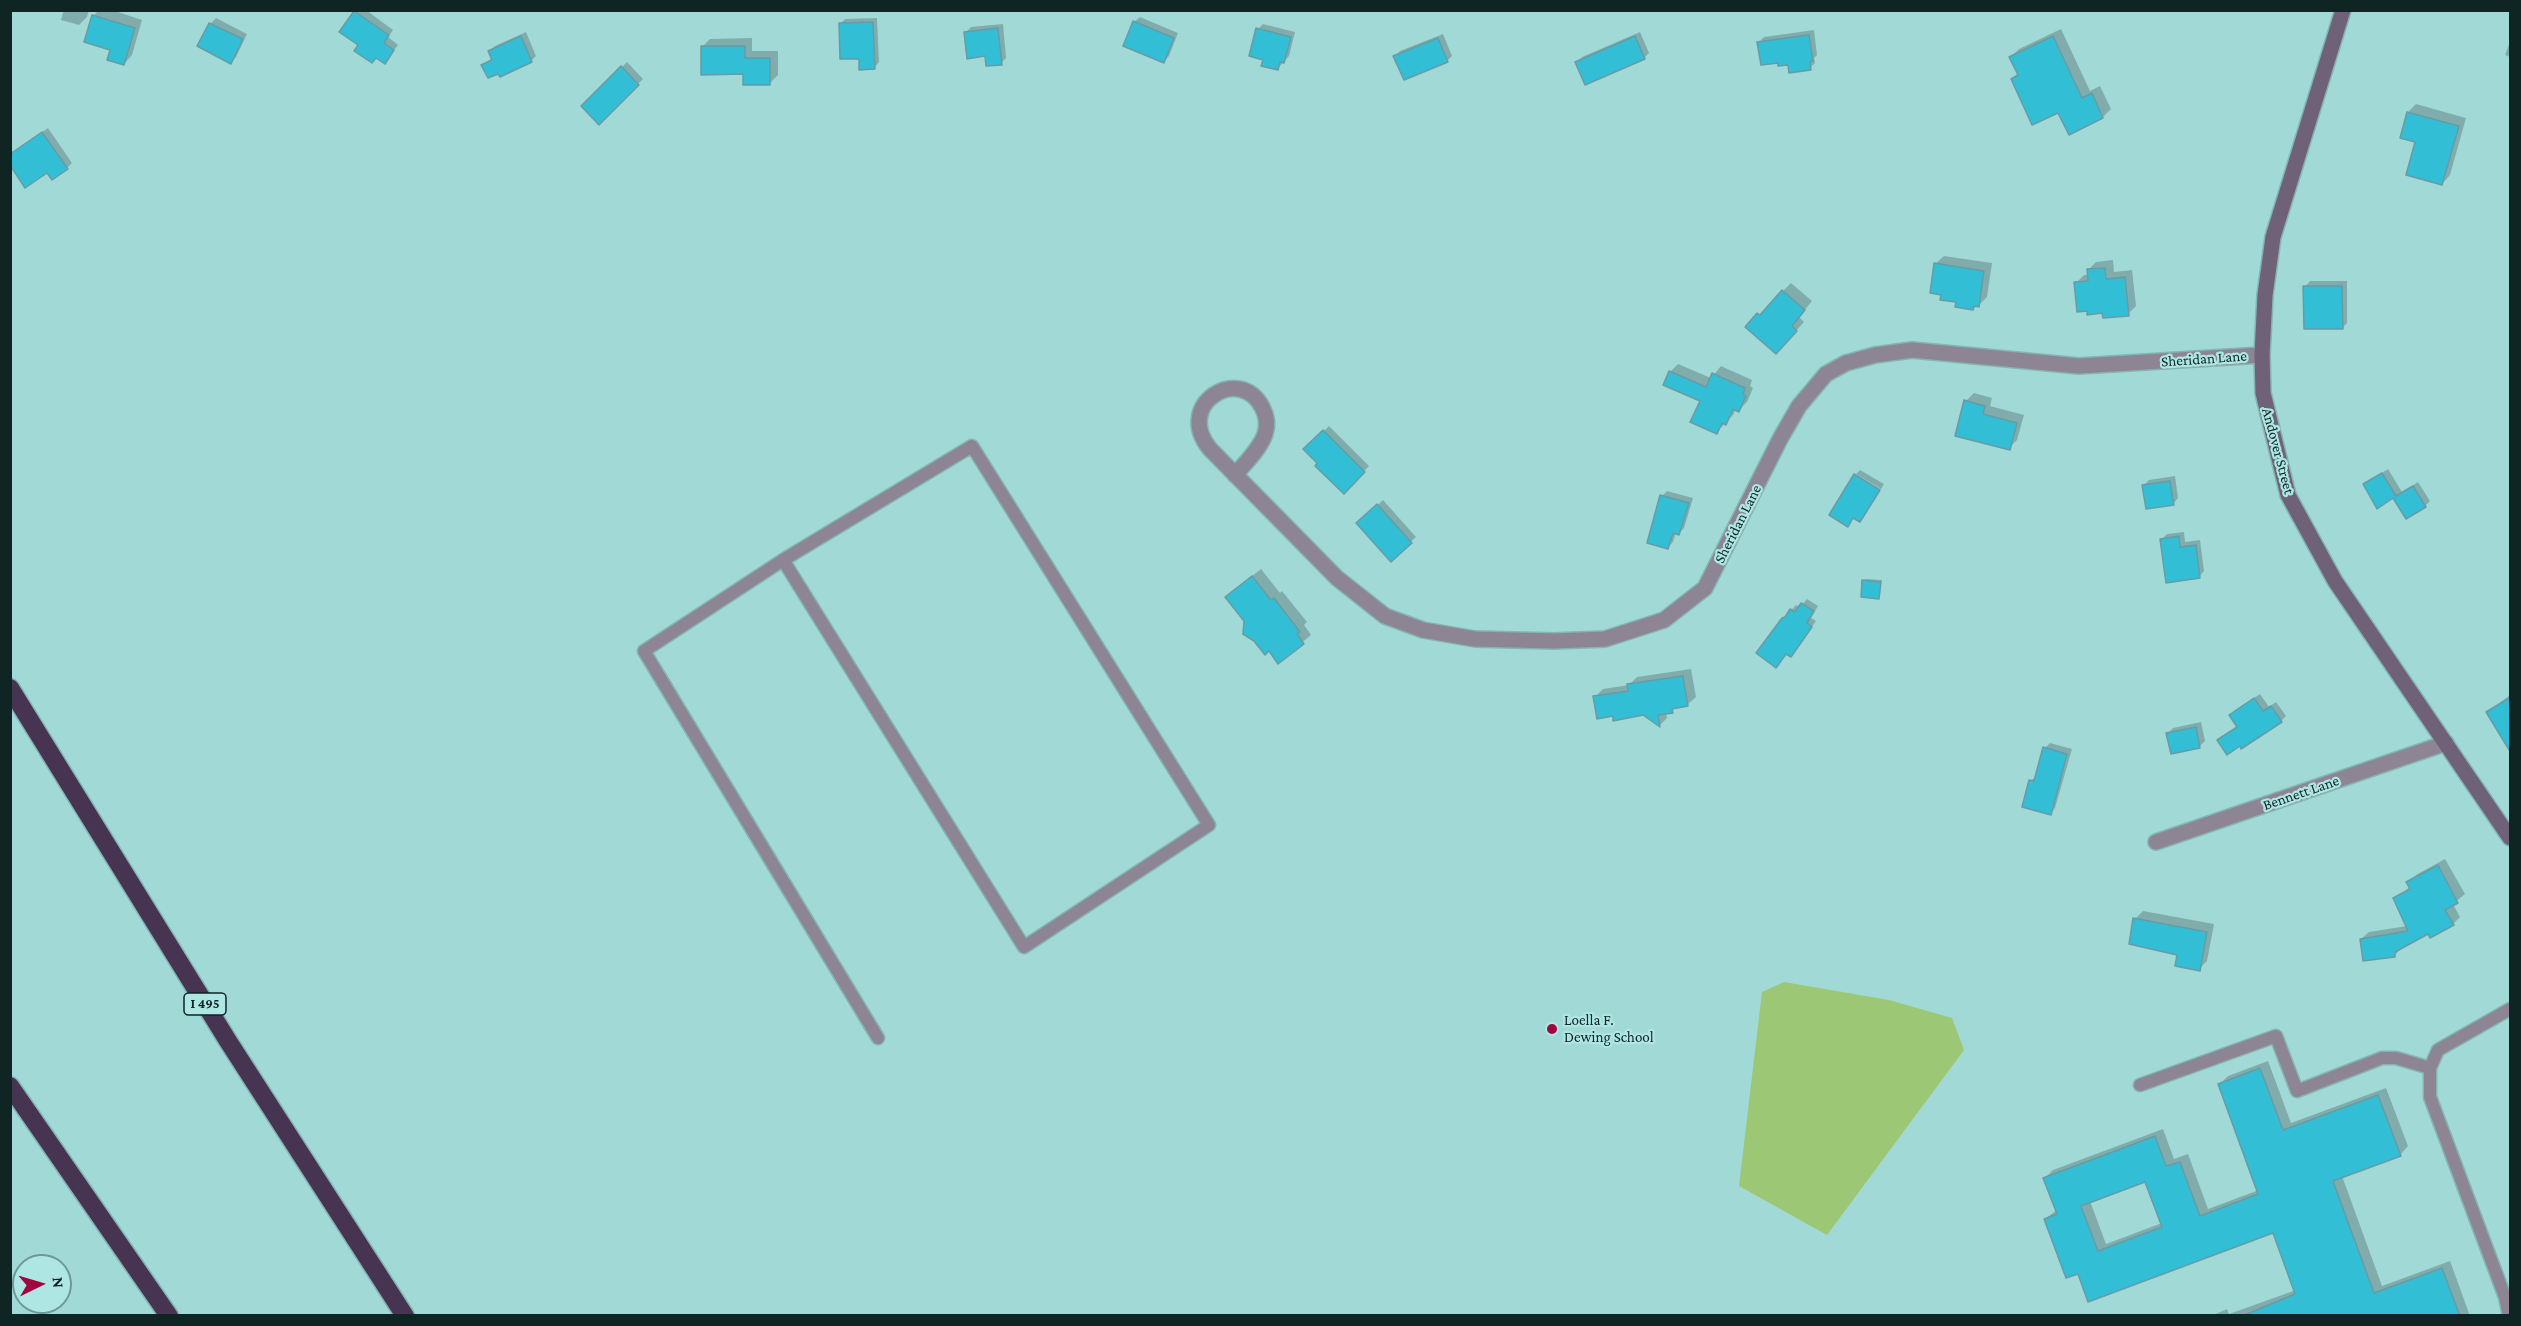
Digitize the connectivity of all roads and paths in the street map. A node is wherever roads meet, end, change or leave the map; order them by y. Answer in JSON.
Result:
{"nodes":[{"id":1,"x":2343,"y":10,"type":"edge"},
{"id":2,"x":2262,"y":355,"type":"junction"},
{"id":3,"x":1235,"y":475,"type":"junction"},
{"id":4,"x":783,"y":560,"type":"junction"},
{"id":5,"x":10,"y":688,"type":"edge"},
{"id":6,"x":2446,"y":744,"type":"junction"},
{"id":7,"x":2511,"y":838,"type":"edge"},
{"id":8,"x":2156,"y":842,"type":"dead end"},
{"id":9,"x":2511,"y":1010,"type":"edge"},
{"id":10,"x":878,"y":1038,"type":"dead end"},
{"id":11,"x":2430,"y":1068,"type":"junction"},
{"id":12,"x":2140,"y":1085,"type":"dead end"},
{"id":13,"x":10,"y":1086,"type":"edge"},
{"id":14,"x":2508,"y":1299,"type":"edge"},
{"id":15,"x":169,"y":1316,"type":"edge"},
{"id":16,"x":405,"y":1316,"type":"edge"},
{"id":17,"x":2509,"y":1316,"type":"edge"}],
"edges":[{"from":1,"to":2,"type":"main road","name":"Andover Street"},
{"from":2,"to":3,"type":"street","name":"Sheridan Lane"},
{"from":2,"to":6,"type":"main road","name":"Andover Street"},
{"from":3,"to":3,"type":"street","name":"Sheridan Lane"},
{"from":4,"to":4,"type":"lane"},
{"from":4,"to":10,"type":"lane"},
{"from":5,"to":16,"type":"highway","number":"I 495"},
{"from":6,"to":7,"type":"main road","name":"Andover Street"},
{"from":6,"to":8,"type":"street","name":"Bennett Lane"},
{"from":9,"to":11,"type":"lane"},
{"from":11,"to":12,"type":"lane"},
{"from":11,"to":14,"type":"lane"},
{"from":13,"to":15,"type":"highway"},
{"from":14,"to":17,"type":"lane"}]}
